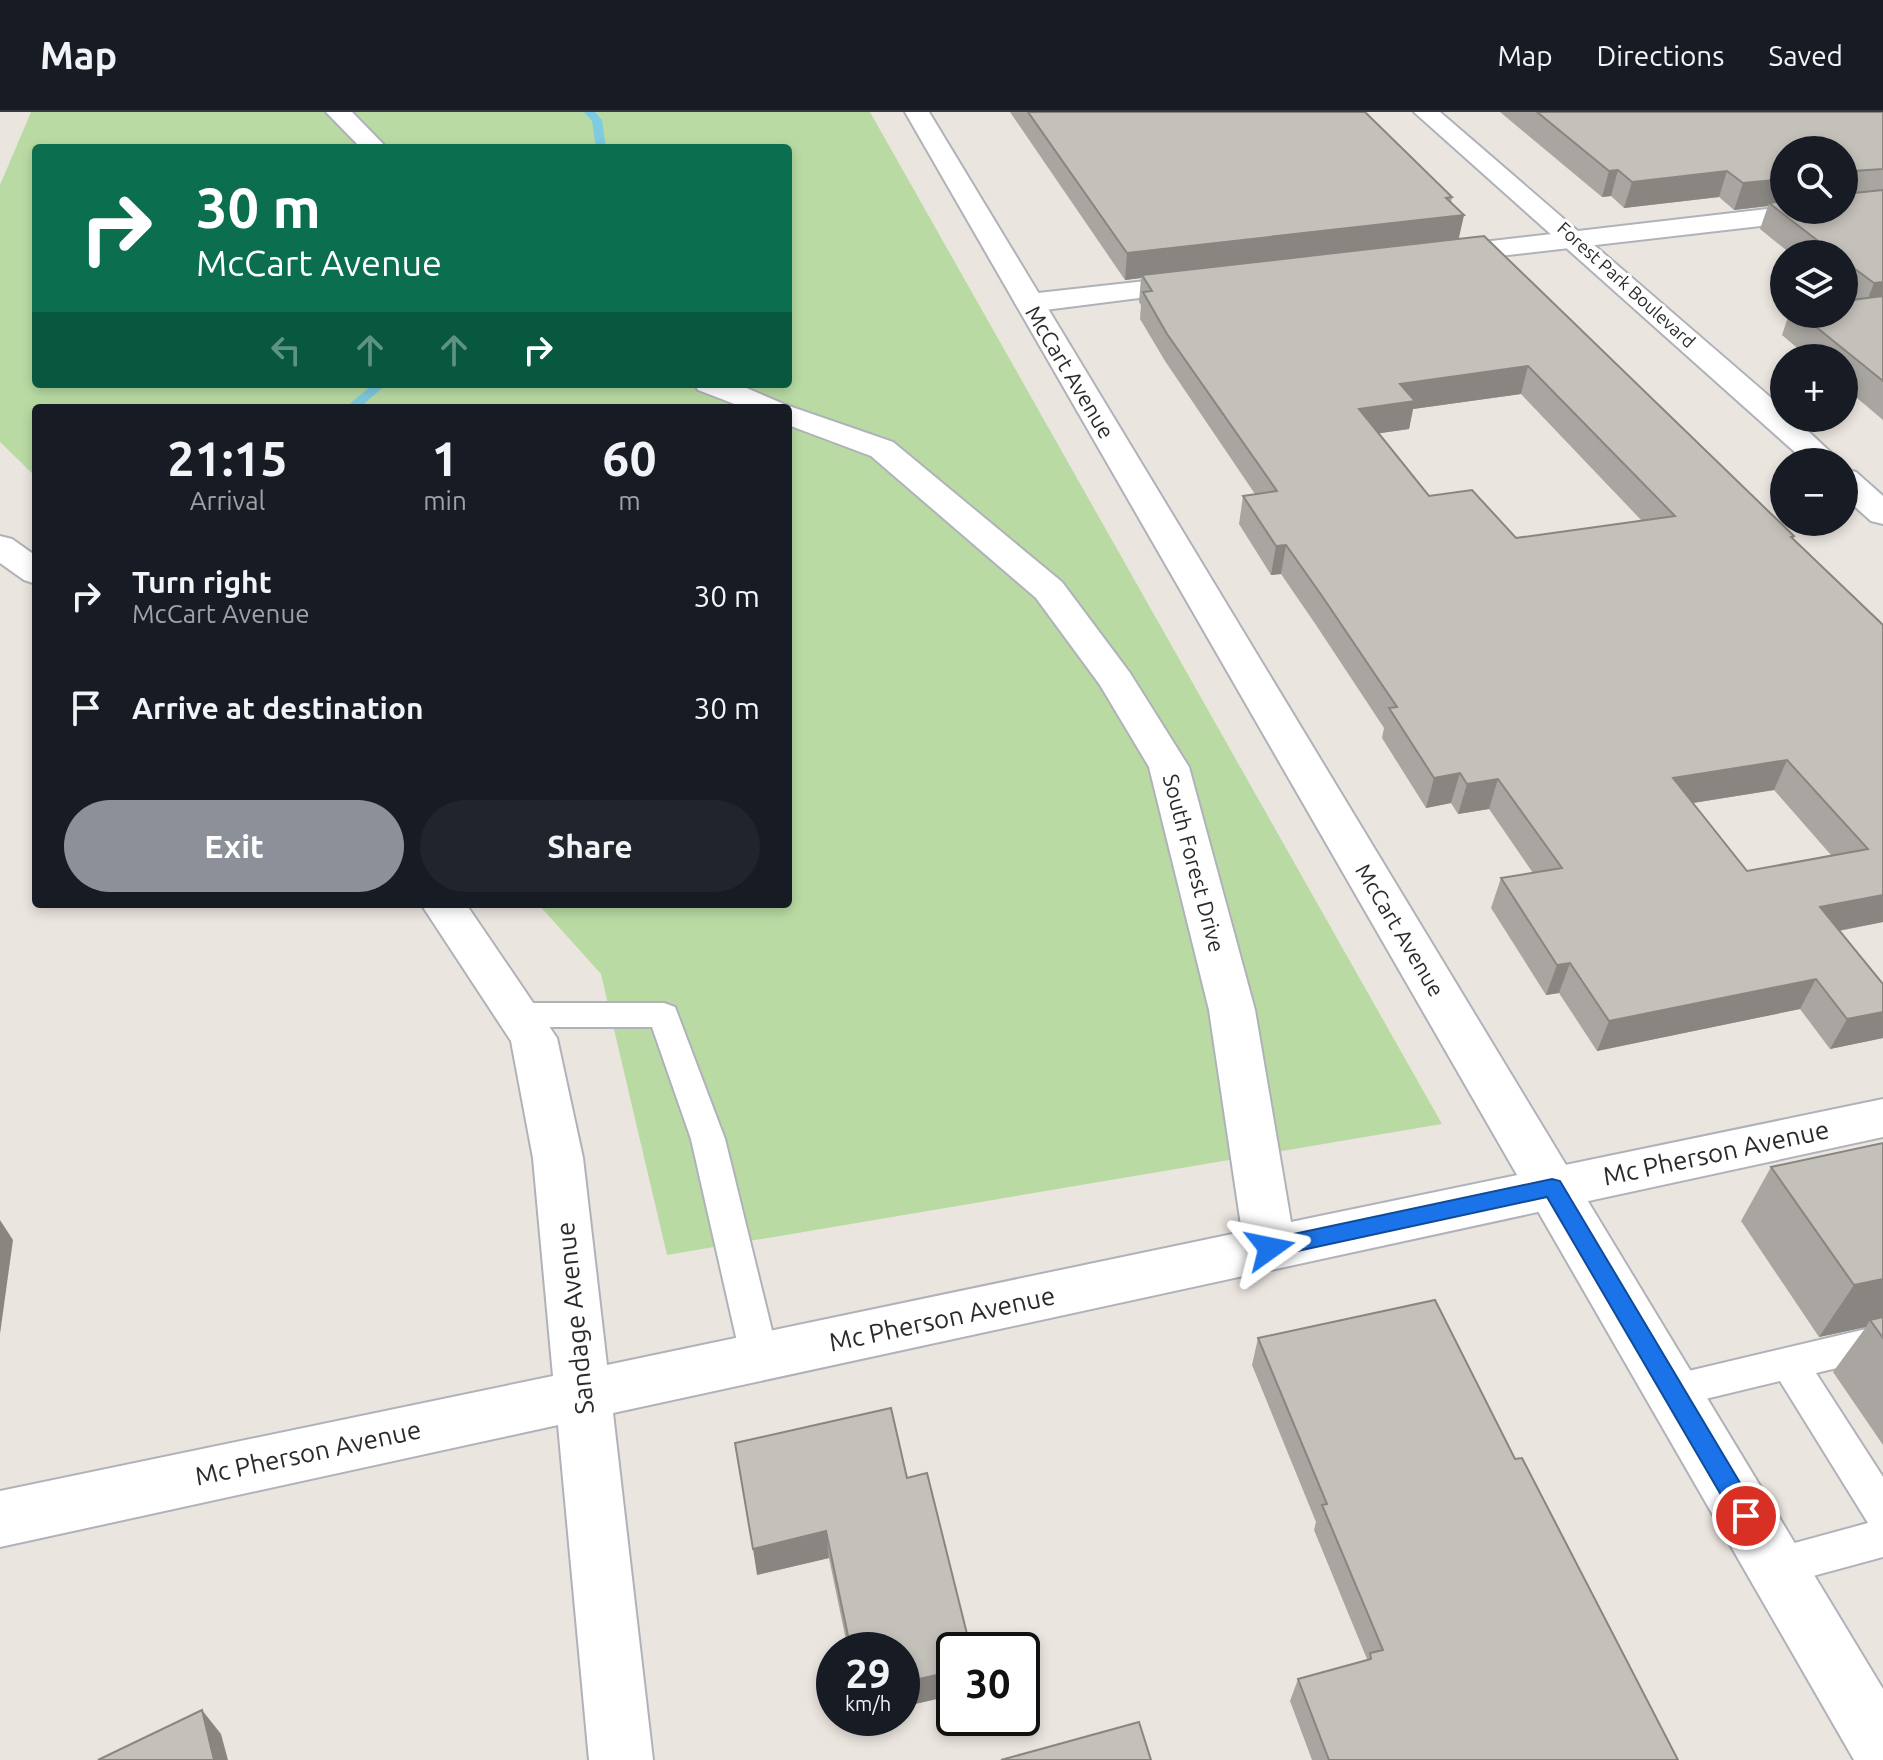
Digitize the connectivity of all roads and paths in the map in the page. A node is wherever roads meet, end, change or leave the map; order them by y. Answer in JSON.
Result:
{"nodes":[{"id":1,"x":338,"y":112,"type":"edge"},
{"id":2,"x":917,"y":112,"type":"edge"},
{"id":3,"x":1426,"y":112,"type":"edge"},
{"id":4,"x":371,"y":144,"type":"edge"},
{"id":5,"x":1770,"y":216,"type":"edge"},
{"id":6,"x":1574,"y":239,"type":"junction"},
{"id":7,"x":1419,"y":257,"type":"edge"},
{"id":8,"x":1232,"y":279,"type":"edge"},
{"id":9,"x":1029,"y":303,"type":"junction"},
{"id":10,"x":720,"y":388,"type":"edge"},
{"id":11,"x":762,"y":404,"type":"edge"},
{"id":12,"x":792,"y":415,"type":"edge"},
{"id":13,"x":1809,"y":448,"type":"edge"},
{"id":14,"x":1858,"y":492,"type":"edge"},
{"id":15,"x":1883,"y":514,"type":"edge"},
{"id":16,"x":0,"y":546,"type":"edge"},
{"id":17,"x":32,"y":570,"type":"edge"},
{"id":18,"x":446,"y":908,"type":"edge"},
{"id":19,"x":520,"y":1015,"type":"junction"},
{"id":20,"x":1883,"y":1118,"type":"edge"},
{"id":21,"x":1552,"y":1187,"type":"junction"},
{"id":22,"x":1270,"y":1248,"type":"junction"},
{"id":23,"x":1883,"y":1341,"type":"edge"},
{"id":24,"x":760,"y":1359,"type":"junction"},
{"id":25,"x":1788,"y":1362,"type":"junction"},
{"id":26,"x":1672,"y":1390,"type":"junction"},
{"id":27,"x":584,"y":1395,"type":"junction"},
{"id":28,"x":1883,"y":1512,"type":"edge"},
{"id":29,"x":0,"y":1519,"type":"edge"},
{"id":30,"x":1883,"y":1538,"type":"edge"},
{"id":31,"x":1776,"y":1566,"type":"junction"},
{"id":32,"x":1883,"y":1749,"type":"edge"},
{"id":33,"x":621,"y":1760,"type":"edge"}],
"edges":[{"from":1,"to":4,"type":"street"},
{"from":2,"to":9,"type":"street","name":"McCart Avenue"},
{"from":3,"to":6,"type":"street","name":"Forest Park Boulevard"},
{"from":5,"to":6,"type":"street"},
{"from":6,"to":7,"type":"street"},
{"from":6,"to":13,"type":"street","name":"Forest Park Boulevard"},
{"from":8,"to":9,"type":"street"},
{"from":9,"to":21,"type":"street","name":"McCart Avenue"},
{"from":10,"to":11,"type":"street"},
{"from":12,"to":22,"type":"street","name":"South Forest Drive"},
{"from":14,"to":15,"type":"street"},
{"from":16,"to":17,"type":"street"},
{"from":18,"to":19,"type":"street","name":"Sandage Avenue"},
{"from":19,"to":24,"type":"lane"},
{"from":19,"to":27,"type":"street","name":"Sandage Avenue"},
{"from":20,"to":21,"type":"street","name":"Mc Pherson Avenue"},
{"from":21,"to":22,"type":"street","name":"Mc Pherson Avenue"},
{"from":21,"to":26,"type":"street","name":"McCart Avenue"},
{"from":22,"to":24,"type":"street","name":"Mc Pherson Avenue"},
{"from":23,"to":25,"type":"lane"},
{"from":24,"to":27,"type":"street","name":"Mc Pherson Avenue"},
{"from":25,"to":26,"type":"lane"},
{"from":25,"to":28,"type":"lane"},
{"from":26,"to":31,"type":"street","name":"McCart Avenue"},
{"from":27,"to":29,"type":"street","name":"Mc Pherson Avenue"},
{"from":27,"to":33,"type":"street","name":"Sandage Avenue"},
{"from":30,"to":31,"type":"lane"},
{"from":31,"to":32,"type":"street","name":"McCart Avenue"}]}
